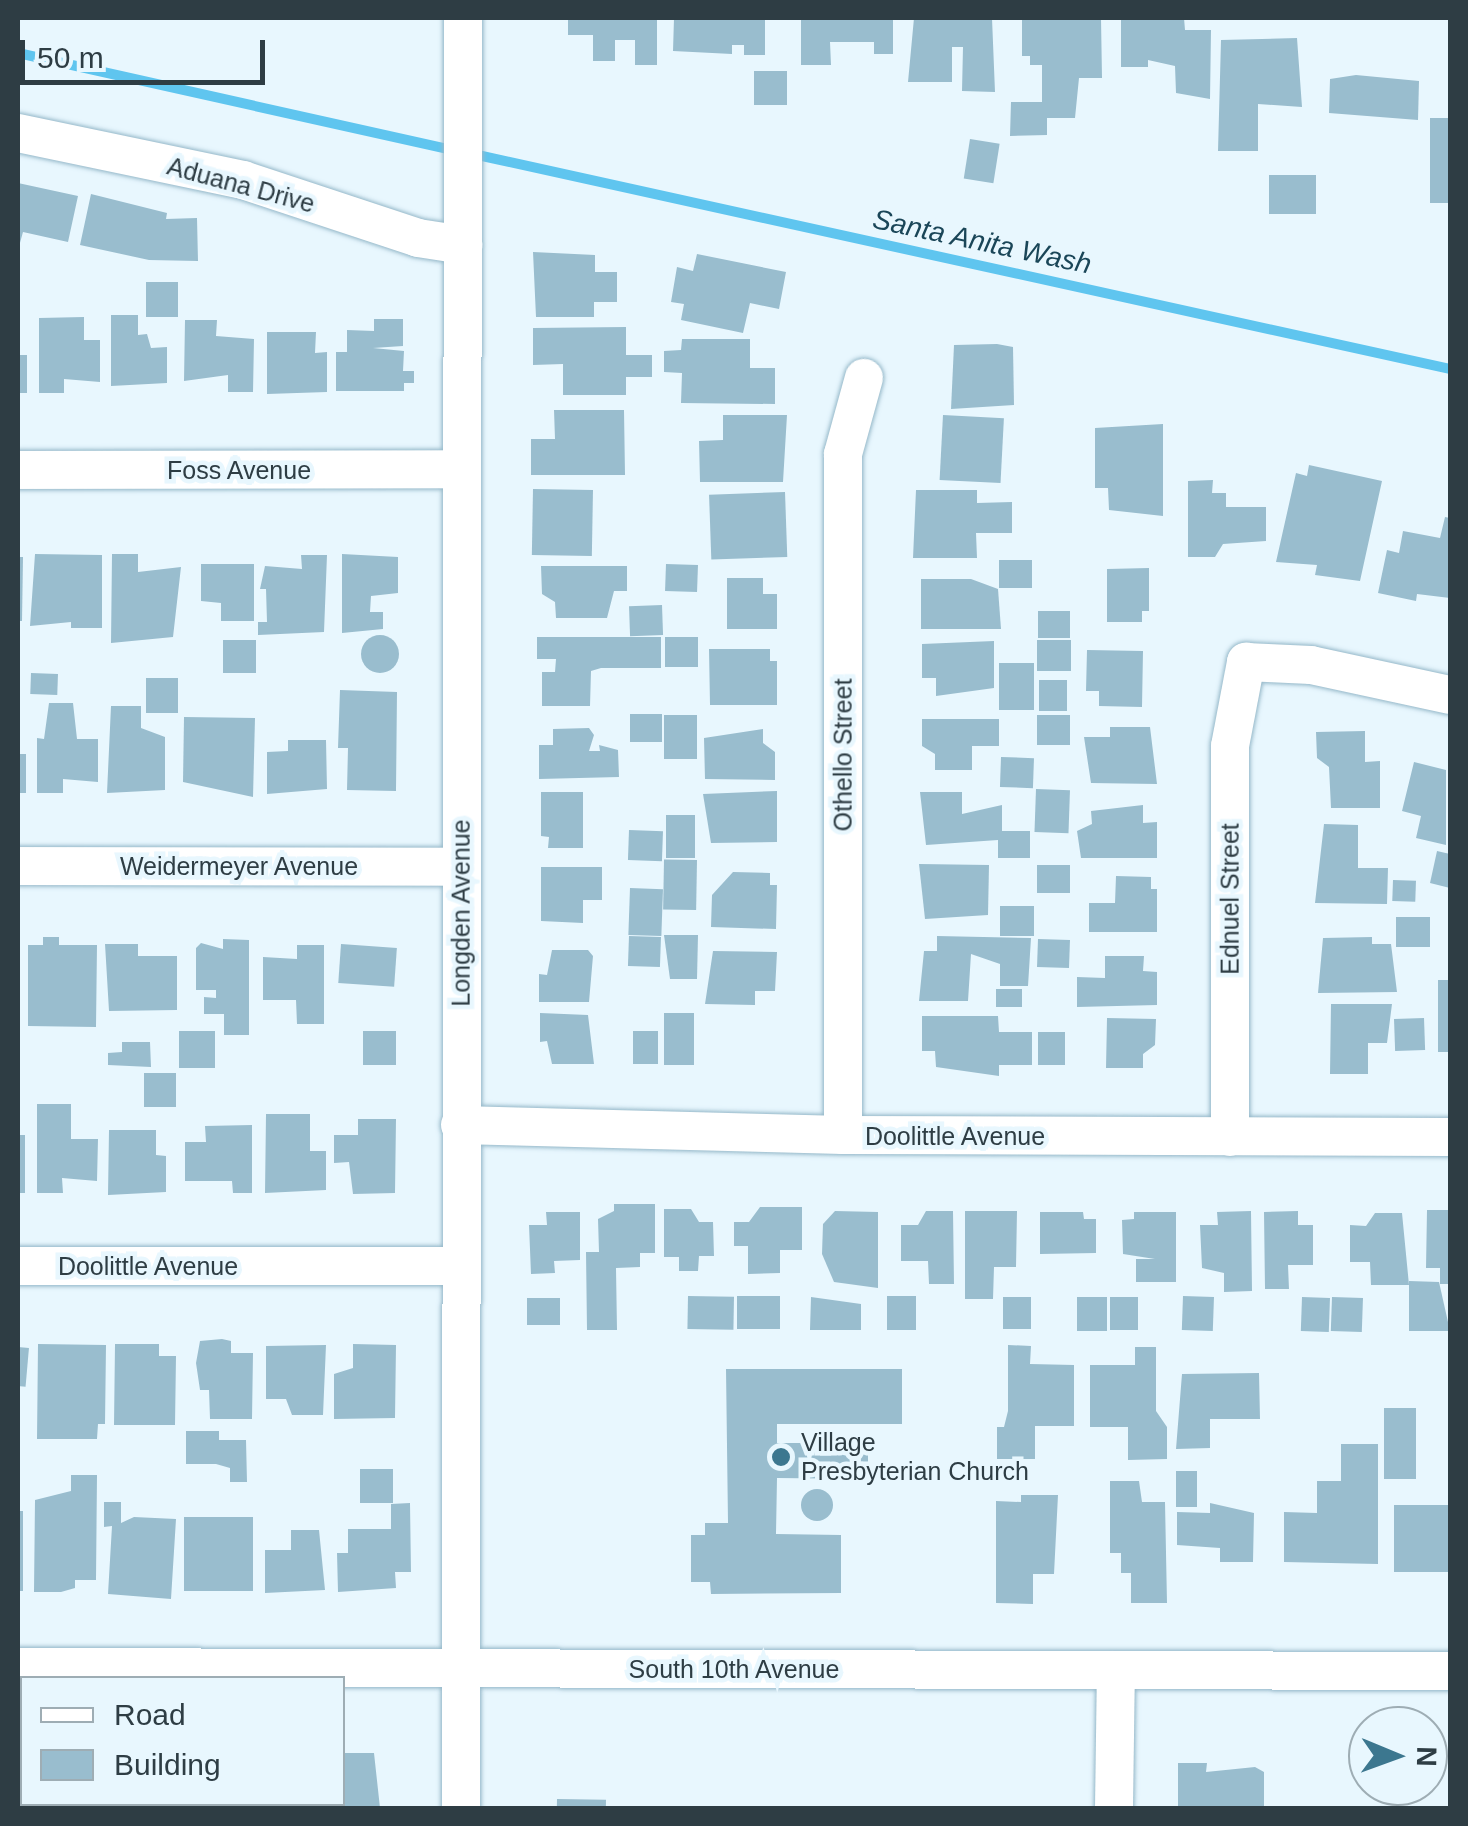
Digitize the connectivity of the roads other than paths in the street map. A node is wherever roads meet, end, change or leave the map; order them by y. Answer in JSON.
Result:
{"nodes":[{"id":1,"x":463,"y":18,"type":"edge"},
{"id":2,"x":18,"y":133,"type":"edge"},
{"id":3,"x":463,"y":245,"type":"junction"},
{"id":4,"x":864,"y":378,"type":"dead end"},
{"id":5,"x":461,"y":469,"type":"junction"},
{"id":6,"x":18,"y":470,"type":"edge"},
{"id":7,"x":1450,"y":695,"type":"edge"},
{"id":8,"x":18,"y":866,"type":"edge"},
{"id":9,"x":461,"y":867,"type":"junction"},
{"id":10,"x":460,"y":1124,"type":"junction"},
{"id":11,"x":843,"y":1135,"type":"junction"},
{"id":12,"x":1230,"y":1137,"type":"junction"},
{"id":13,"x":1450,"y":1138,"type":"edge"},
{"id":14,"x":18,"y":1266,"type":"edge"},
{"id":15,"x":459,"y":1266,"type":"junction"},
{"id":16,"x":18,"y":1666,"type":"edge"},
{"id":17,"x":461,"y":1667,"type":"junction"},
{"id":18,"x":1116,"y":1670,"type":"junction"},
{"id":19,"x":1450,"y":1672,"type":"edge"},
{"id":20,"x":461,"y":1808,"type":"edge"},
{"id":21,"x":1114,"y":1808,"type":"edge"}],
"edges":[{"from":1,"to":3,"type":"street","name":"Longden Avenue"},
{"from":2,"to":3,"type":"street","name":"Aduana Drive"},
{"from":3,"to":5,"type":"street","name":"Longden Avenue"},
{"from":4,"to":11,"type":"street","name":"Othello Street"},
{"from":5,"to":6,"type":"street","name":"Foss Avenue"},
{"from":5,"to":9,"type":"street","name":"Longden Avenue"},
{"from":7,"to":12,"type":"street","name":"Ednuel Street"},
{"from":8,"to":9,"type":"street","name":"Weidermeyer Avenue"},
{"from":9,"to":10,"type":"street","name":"Longden Avenue"},
{"from":10,"to":11,"type":"street","name":"Doolittle Avenue"},
{"from":10,"to":15,"type":"street","name":"Longden Avenue"},
{"from":11,"to":12,"type":"street","name":"Doolittle Avenue"},
{"from":12,"to":13,"type":"street","name":"Doolittle Avenue"},
{"from":14,"to":15,"type":"street","name":"Doolittle Avenue"},
{"from":15,"to":17,"type":"street","name":"Longden Avenue"},
{"from":16,"to":17,"type":"street","name":"South 10th Avenue"},
{"from":17,"to":18,"type":"street","name":"South 10th Avenue"},
{"from":17,"to":20,"type":"street","name":"Longden Avenue"},
{"from":18,"to":19,"type":"street","name":"South 10th Avenue"},
{"from":18,"to":21,"type":"street"}]}
